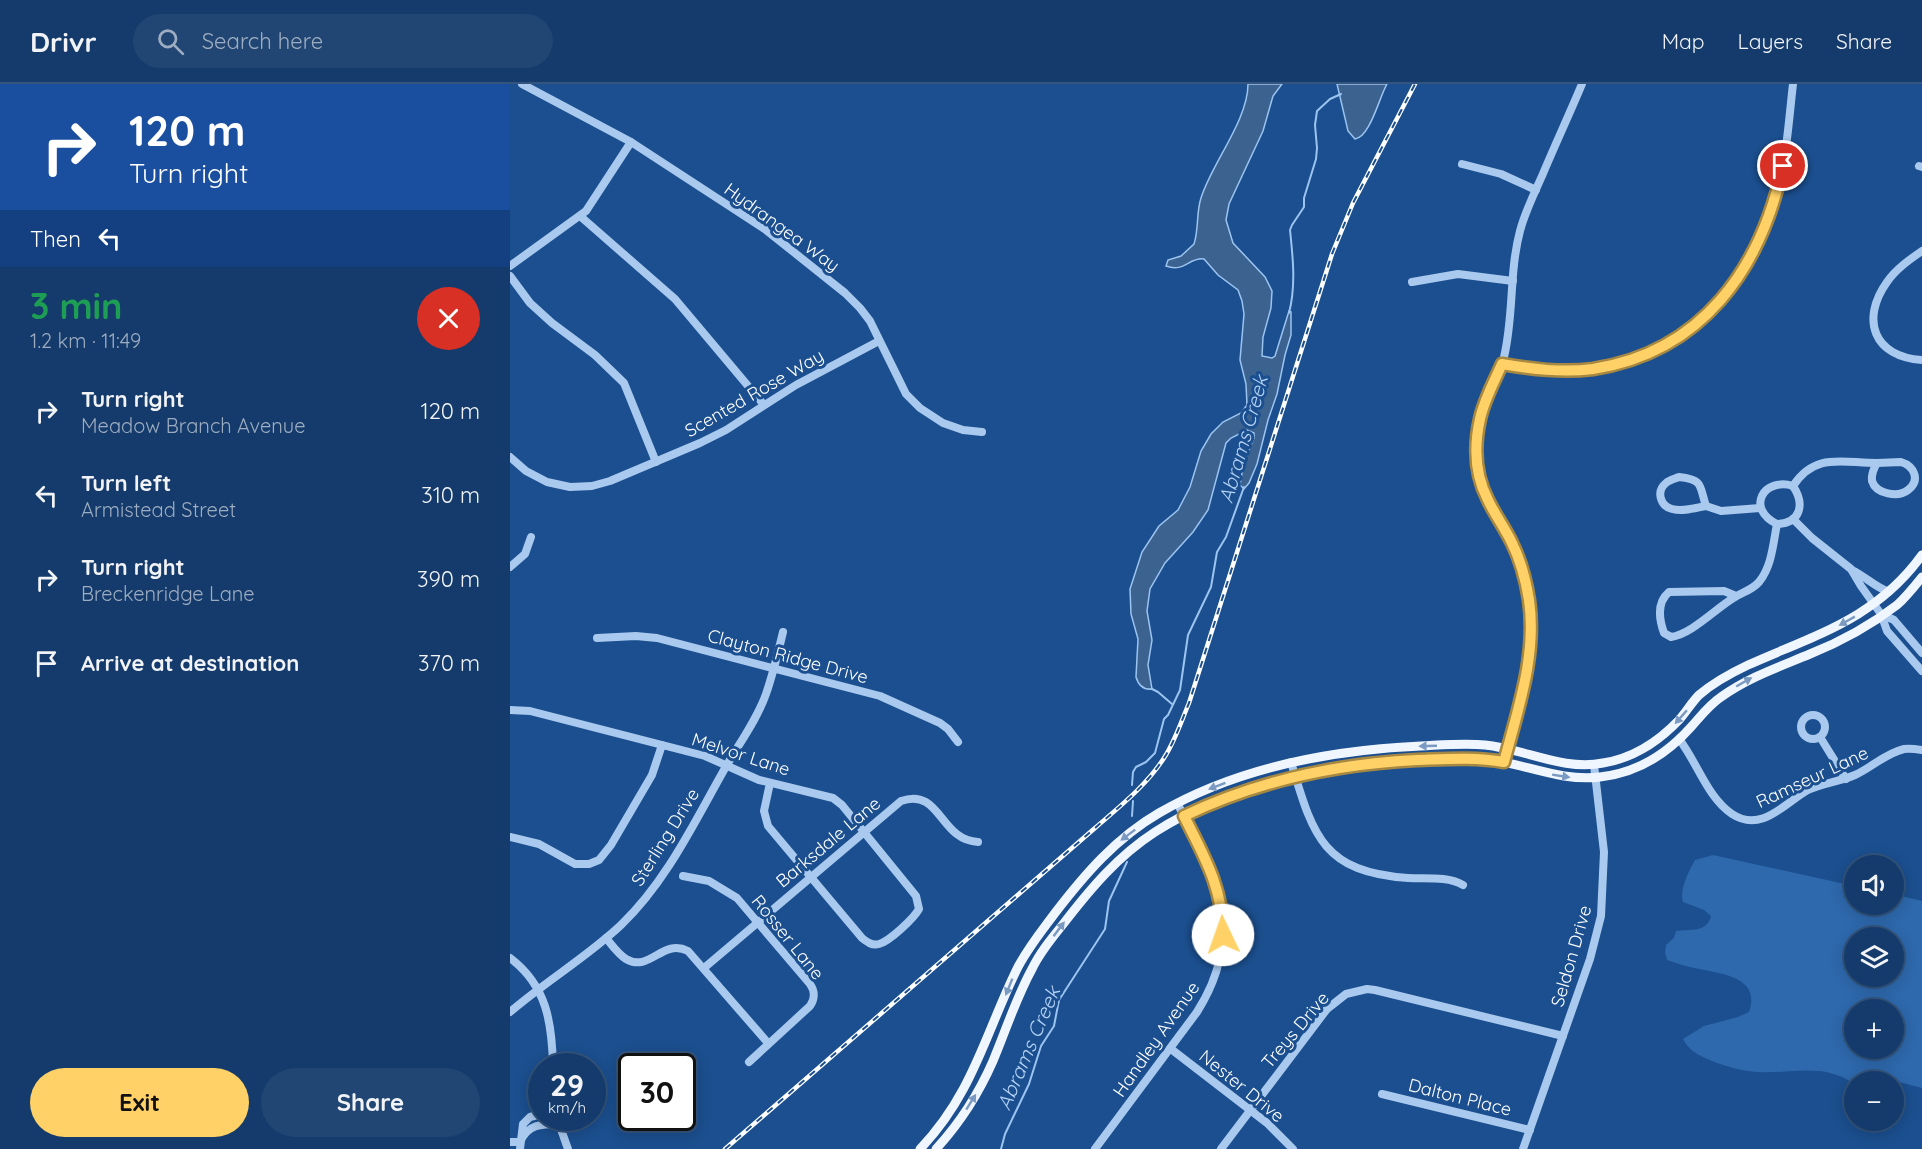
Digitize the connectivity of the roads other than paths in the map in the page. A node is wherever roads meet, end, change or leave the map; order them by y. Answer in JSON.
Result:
{"nodes":[{"id":1,"x":522,"y":84,"type":"edge"},
{"id":2,"x":1581,"y":84,"type":"edge"},
{"id":3,"x":1792,"y":84,"type":"edge"},
{"id":4,"x":631,"y":142,"type":"junction"},
{"id":5,"x":1462,"y":164,"type":"dead end"},
{"id":6,"x":1536,"y":190,"type":"junction"},
{"id":7,"x":580,"y":216,"type":"junction"},
{"id":8,"x":1922,"y":251,"type":"edge"},
{"id":9,"x":510,"y":266,"type":"edge"},
{"id":10,"x":510,"y":276,"type":"edge"},
{"id":11,"x":1513,"y":281,"type":"junction"},
{"id":12,"x":1412,"y":282,"type":"dead end"},
{"id":13,"x":879,"y":341,"type":"junction"},
{"id":14,"x":1922,"y":360,"type":"edge"},
{"id":15,"x":1502,"y":364,"type":"junction"},
{"id":16,"x":764,"y":405,"type":"junction"},
{"id":17,"x":982,"y":432,"type":"dead end"},
{"id":18,"x":510,"y":457,"type":"edge"},
{"id":19,"x":656,"y":462,"type":"junction"},
{"id":20,"x":1877,"y":463,"type":"junction"},
{"id":21,"x":1793,"y":486,"type":"junction"},
{"id":22,"x":1706,"y":506,"type":"junction"},
{"id":23,"x":1760,"y":508,"type":"junction"},
{"id":24,"x":1793,"y":519,"type":"junction"},
{"id":25,"x":1777,"y":524,"type":"junction"},
{"id":26,"x":531,"y":537,"type":"dead end"},
{"id":27,"x":1922,"y":555,"type":"edge"},
{"id":28,"x":510,"y":567,"type":"edge"},
{"id":29,"x":1851,"y":569,"type":"junction"},
{"id":30,"x":1922,"y":578,"type":"edge"},
{"id":31,"x":1889,"y":592,"type":"junction"},
{"id":32,"x":1736,"y":596,"type":"junction"},
{"id":33,"x":1873,"y":603,"type":"junction"},
{"id":34,"x":1881,"y":614,"type":"junction"},
{"id":35,"x":783,"y":632,"type":"dead end"},
{"id":36,"x":597,"y":638,"type":"dead end"},
{"id":37,"x":1922,"y":653,"type":"edge"},
{"id":38,"x":774,"y":667,"type":"junction"},
{"id":39,"x":1922,"y":672,"type":"edge"},
{"id":40,"x":510,"y":710,"type":"edge"},
{"id":41,"x":1820,"y":737,"type":"dead end"},
{"id":42,"x":1678,"y":739,"type":"junction"},
{"id":43,"x":958,"y":742,"type":"dead end"},
{"id":44,"x":662,"y":745,"type":"junction"},
{"id":45,"x":1508,"y":749,"type":"junction"},
{"id":46,"x":1922,"y":750,"type":"edge"},
{"id":47,"x":1292,"y":762,"type":"junction"},
{"id":48,"x":1504,"y":762,"type":"junction"},
{"id":49,"x":1594,"y":765,"type":"junction"},
{"id":50,"x":726,"y":766,"type":"junction"},
{"id":51,"x":1295,"y":776,"type":"junction"},
{"id":52,"x":1596,"y":778,"type":"junction"},
{"id":53,"x":1846,"y":779,"type":"junction"},
{"id":54,"x":770,"y":783,"type":"junction"},
{"id":55,"x":1177,"y":803,"type":"junction"},
{"id":56,"x":1184,"y":816,"type":"junction"},
{"id":57,"x":863,"y":832,"type":"junction"},
{"id":58,"x":510,"y":837,"type":"edge"},
{"id":59,"x":978,"y":842,"type":"dead end"},
{"id":60,"x":683,"y":876,"type":"dead end"},
{"id":61,"x":810,"y":876,"type":"junction"},
{"id":62,"x":1463,"y":885,"type":"dead end"},
{"id":63,"x":758,"y":923,"type":"junction"},
{"id":64,"x":606,"y":938,"type":"junction"},
{"id":65,"x":510,"y":958,"type":"edge"},
{"id":66,"x":704,"y":968,"type":"junction"},
{"id":67,"x":537,"y":989,"type":"junction"},
{"id":68,"x":510,"y":1012,"type":"edge"},
{"id":69,"x":1563,"y":1036,"type":"junction"},
{"id":70,"x":768,"y":1043,"type":"junction"},
{"id":71,"x":1170,"y":1049,"type":"junction"},
{"id":72,"x":552,"y":1053,"type":"edge"},
{"id":73,"x":749,"y":1062,"type":"dead end"},
{"id":74,"x":1382,"y":1094,"type":"dead end"},
{"id":75,"x":1251,"y":1110,"type":"junction"},
{"id":76,"x":528,"y":1119,"type":"edge"},
{"id":77,"x":528,"y":1130,"type":"edge"},
{"id":78,"x":1530,"y":1130,"type":"junction"},
{"id":79,"x":562,"y":1131,"type":"edge"},
{"id":80,"x":510,"y":1142,"type":"edge"},
{"id":81,"x":520,"y":1146,"type":"edge"},
{"id":82,"x":568,"y":1149,"type":"edge"},
{"id":83,"x":920,"y":1149,"type":"edge"},
{"id":84,"x":936,"y":1149,"type":"edge"},
{"id":85,"x":1095,"y":1149,"type":"edge"},
{"id":86,"x":1221,"y":1149,"type":"edge"},
{"id":87,"x":1293,"y":1149,"type":"edge"},
{"id":88,"x":1522,"y":1149,"type":"edge"}],
"edges":[{"from":1,"to":4,"type":"street","name":"Hydrangea Way"},
{"from":2,"to":6,"type":"street"},
{"from":3,"to":15,"type":"street"},
{"from":4,"to":7,"type":"street"},
{"from":4,"to":13,"type":"street","name":"Hydrangea Way"},
{"from":5,"to":6,"type":"street"},
{"from":6,"to":11,"type":"street"},
{"from":7,"to":9,"type":"street"},
{"from":7,"to":16,"type":"street"},
{"from":8,"to":14,"type":"street"},
{"from":10,"to":19,"type":"street"},
{"from":11,"to":12,"type":"street"},
{"from":11,"to":15,"type":"street"},
{"from":13,"to":16,"type":"street","name":"Scented Rose Way"},
{"from":13,"to":17,"type":"street","name":"Hydrangea Way"},
{"from":15,"to":45,"type":"street"},
{"from":16,"to":19,"type":"street","name":"Scented Rose Way"},
{"from":18,"to":19,"type":"street","name":"Scented Rose Way"},
{"from":20,"to":20,"type":"street"},
{"from":20,"to":21,"type":"street"},
{"from":21,"to":23,"type":"street"},
{"from":21,"to":24,"type":"street"},
{"from":22,"to":22,"type":"street"},
{"from":22,"to":23,"type":"street"},
{"from":23,"to":25,"type":"street"},
{"from":24,"to":25,"type":"street"},
{"from":24,"to":29,"type":"street"},
{"from":25,"to":32,"type":"street"},
{"from":26,"to":28,"type":"street"},
{"from":27,"to":31,"type":"main road"},
{"from":29,"to":31,"type":"street"},
{"from":29,"to":33,"type":"street"},
{"from":30,"to":34,"type":"main road"},
{"from":31,"to":33,"type":"main road"},
{"from":32,"to":32,"type":"street"},
{"from":33,"to":34,"type":"street"},
{"from":33,"to":49,"type":"main road","one_way":true},
{"from":34,"to":37,"type":"street"},
{"from":34,"to":39,"type":"street"},
{"from":42,"to":34,"type":"main road","one_way":true},
{"from":35,"to":38,"type":"street","name":"Sterling Drive"},
{"from":36,"to":38,"type":"street","name":"Clayton Ridge Drive"},
{"from":38,"to":43,"type":"street","name":"Clayton Ridge Drive"},
{"from":38,"to":50,"type":"street","name":"Sterling Drive"},
{"from":40,"to":44,"type":"street","name":"Melvor Lane"},
{"from":41,"to":53,"type":"street"},
{"from":42,"to":52,"type":"main road"},
{"from":42,"to":53,"type":"street","name":"Ramseur Lane"},
{"from":44,"to":50,"type":"street","name":"Melvor Lane"},
{"from":44,"to":58,"type":"street"},
{"from":45,"to":47,"type":"main road","one_way":true},
{"from":45,"to":48,"type":"street"},
{"from":45,"to":49,"type":"main road"},
{"from":46,"to":53,"type":"street","name":"Ramseur Lane"},
{"from":47,"to":51,"type":"street"},
{"from":47,"to":55,"type":"main road","one_way":true},
{"from":48,"to":51,"type":"main road"},
{"from":48,"to":52,"type":"main road","one_way":true},
{"from":49,"to":52,"type":"street","name":"Seldon Drive"},
{"from":50,"to":54,"type":"street","name":"Melvor Lane"},
{"from":50,"to":64,"type":"street","name":"Sterling Drive"},
{"from":51,"to":56,"type":"main road"},
{"from":51,"to":62,"type":"street"},
{"from":52,"to":69,"type":"street","name":"Seldon Drive"},
{"from":54,"to":57,"type":"street","name":"Melvor Lane"},
{"from":54,"to":61,"type":"street","name":"Melvor Lane"},
{"from":55,"to":56,"type":"street","name":"Handley Avenue"},
{"from":55,"to":83,"type":"main road","one_way":true},
{"from":56,"to":71,"type":"street","name":"Handley Avenue"},
{"from":84,"to":56,"type":"main road","one_way":true},
{"from":57,"to":59,"type":"street","name":"Barksdale Lane"},
{"from":57,"to":61,"type":"street","name":"Barksdale Lane"},
{"from":57,"to":61,"type":"street","name":"Melvor Lane"},
{"from":60,"to":63,"type":"street","name":"Rosser Lane"},
{"from":61,"to":63,"type":"street","name":"Barksdale Lane"},
{"from":63,"to":66,"type":"street","name":"Barksdale Lane"},
{"from":63,"to":70,"type":"street","name":"Rosser Lane"},
{"from":64,"to":66,"type":"street"},
{"from":64,"to":67,"type":"street","name":"Sterling Drive"},
{"from":65,"to":67,"type":"street"},
{"from":66,"to":70,"type":"street"},
{"from":67,"to":68,"type":"street","name":"Sterling Drive"},
{"from":67,"to":72,"type":"street"},
{"from":69,"to":75,"type":"street","name":"Treys Drive"},
{"from":69,"to":78,"type":"street","name":"Seldon Drive"},
{"from":70,"to":73,"type":"street","name":"Rosser Lane"},
{"from":71,"to":75,"type":"street","name":"Nester Drive"},
{"from":71,"to":85,"type":"street","name":"Handley Avenue"},
{"from":74,"to":78,"type":"street","name":"Dalton Place"},
{"from":75,"to":86,"type":"street","name":"Treys Drive"},
{"from":75,"to":87,"type":"street","name":"Nester Drive"},
{"from":76,"to":81,"type":"street"},
{"from":77,"to":81,"type":"street"},
{"from":78,"to":88,"type":"street","name":"Seldon Drive"},
{"from":79,"to":82,"type":"street"},
{"from":80,"to":81,"type":"street"}]}
